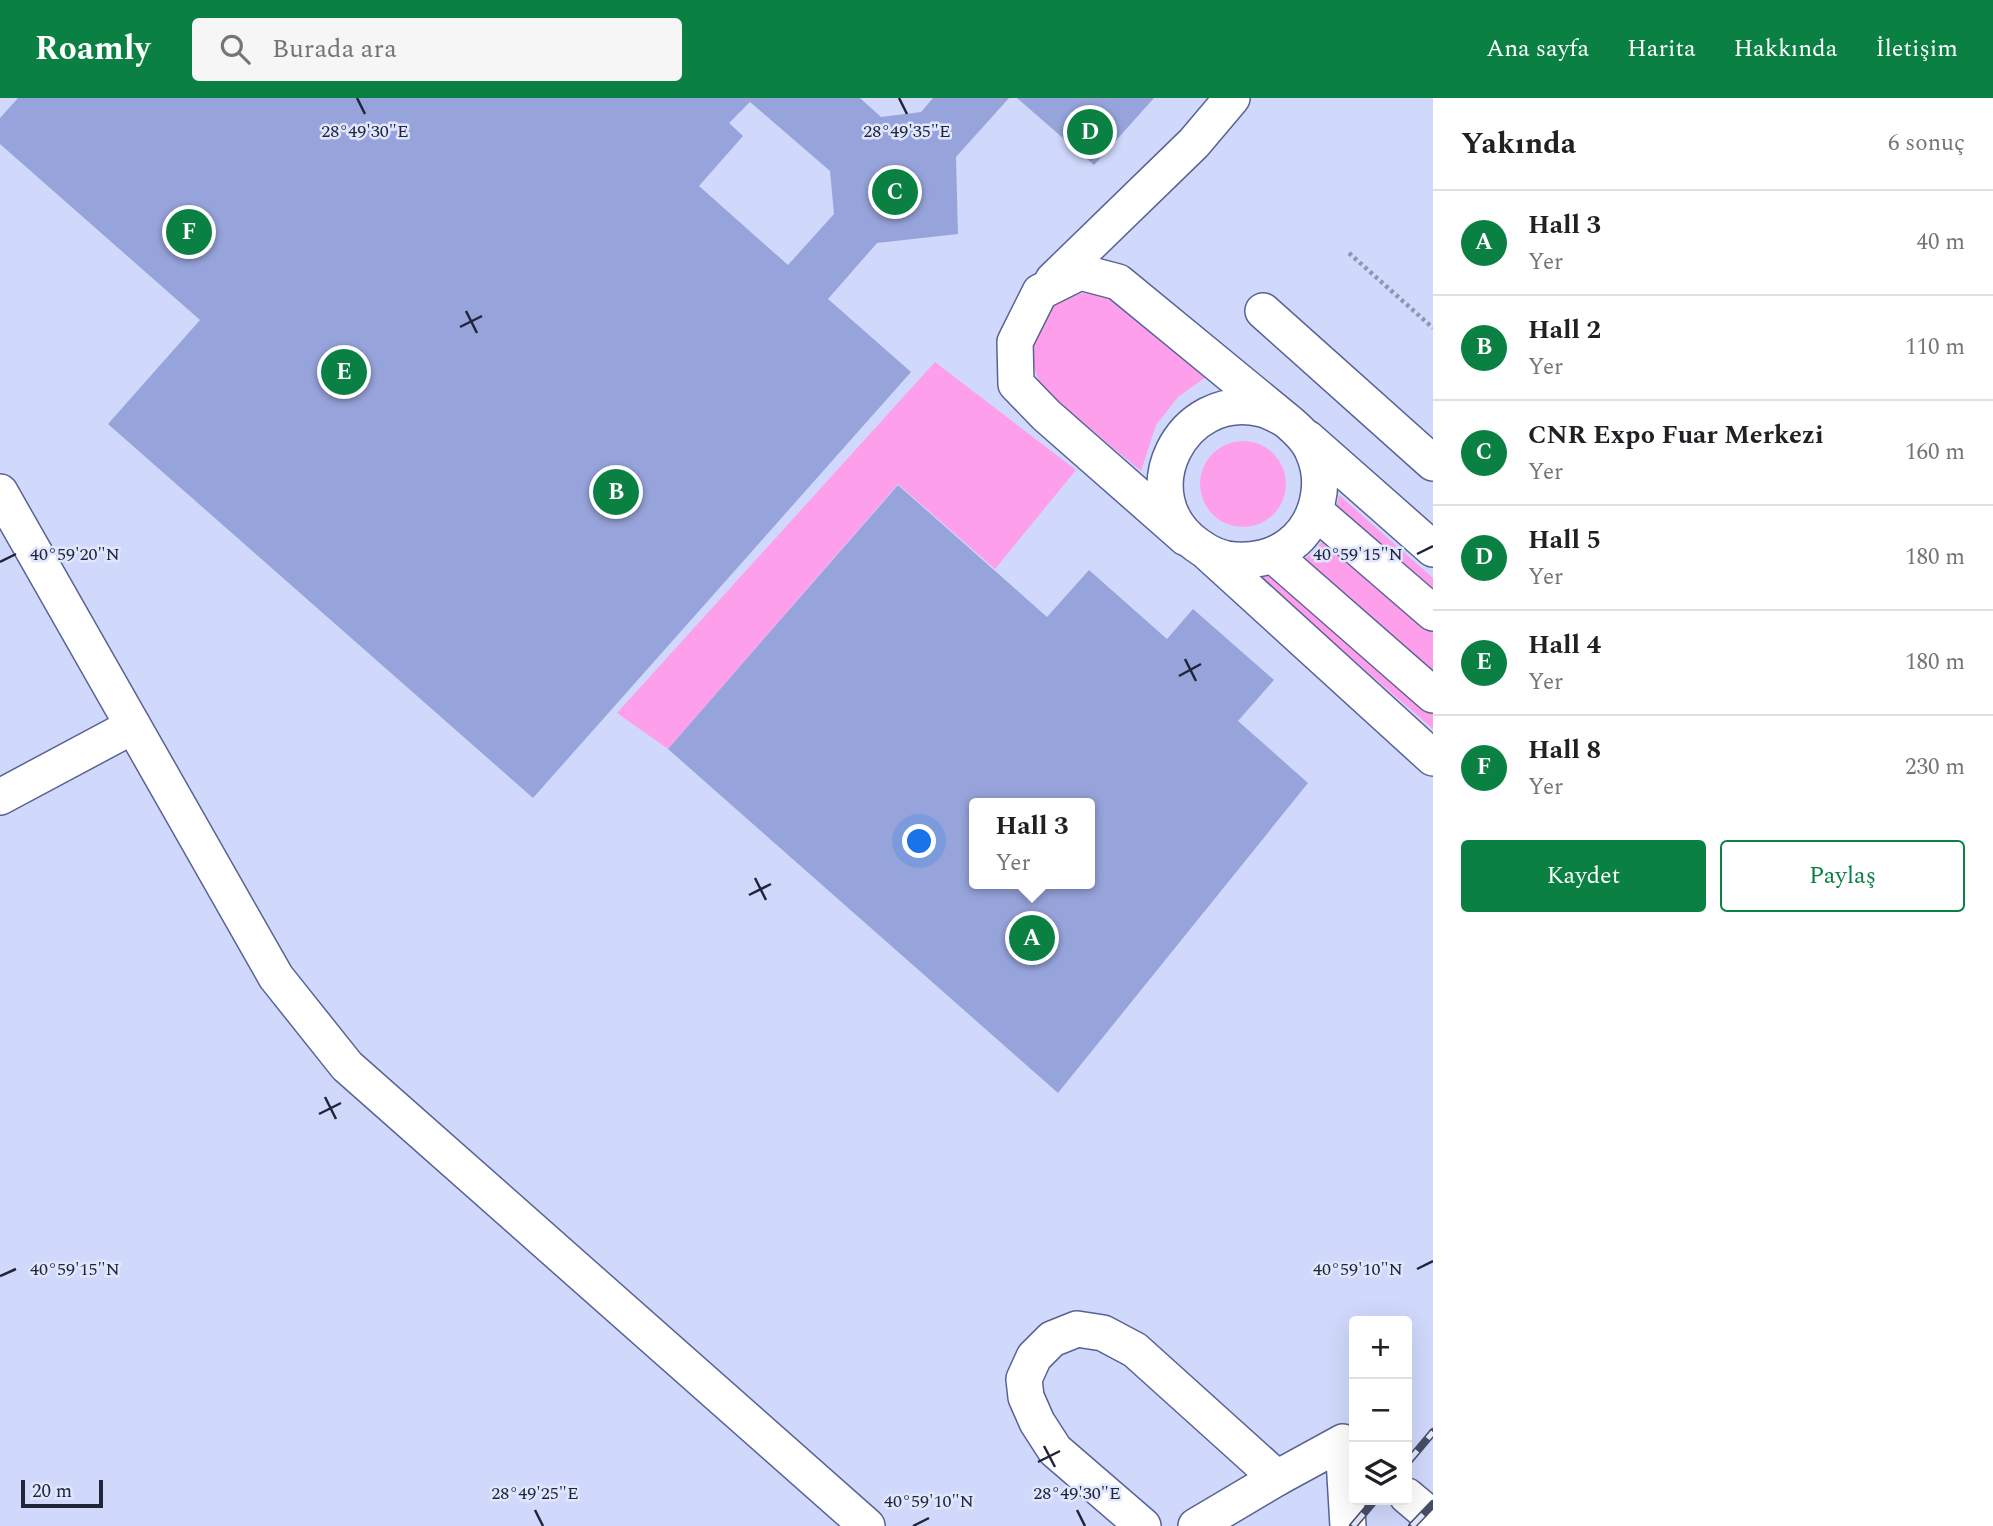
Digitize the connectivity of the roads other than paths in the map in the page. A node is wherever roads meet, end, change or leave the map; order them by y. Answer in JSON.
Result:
{"nodes":[{"id":1,"x":1232,"y":98,"type":"edge"},
{"id":2,"x":1040,"y":292,"type":"junction"},
{"id":3,"x":1263,"y":311,"type":"dead end"},
{"id":4,"x":1294,"y":427,"type":"junction"},
{"id":5,"x":1433,"y":463,"type":"edge"},
{"id":6,"x":0,"y":492,"type":"edge"},
{"id":7,"x":1315,"y":511,"type":"junction"},
{"id":8,"x":1197,"y":545,"type":"junction"},
{"id":9,"x":1433,"y":549,"type":"edge"},
{"id":10,"x":1273,"y":555,"type":"junction"},
{"id":11,"x":1433,"y":613,"type":"edge"},
{"id":12,"x":1433,"y":695,"type":"edge"},
{"id":13,"x":133,"y":726,"type":"junction"},
{"id":14,"x":1433,"y":758,"type":"edge"},
{"id":15,"x":0,"y":797,"type":"edge"},
{"id":16,"x":1277,"y":1478,"type":"junction"},
{"id":17,"x":1412,"y":1500,"type":"edge"},
{"id":18,"x":1433,"y":1518,"type":"edge"},
{"id":19,"x":867,"y":1526,"type":"edge"},
{"id":20,"x":1143,"y":1526,"type":"edge"},
{"id":21,"x":1196,"y":1526,"type":"edge"},
{"id":22,"x":1348,"y":1526,"type":"edge"}],
"edges":[{"from":1,"to":2,"type":"street"},
{"from":2,"to":4,"type":"street"},
{"from":2,"to":8,"type":"street"},
{"from":3,"to":5,"type":"street"},
{"from":4,"to":7,"type":"street"},
{"from":4,"to":8,"type":"street"},
{"from":4,"to":9,"type":"street"},
{"from":6,"to":13,"type":"street"},
{"from":7,"to":10,"type":"street"},
{"from":7,"to":11,"type":"street"},
{"from":8,"to":10,"type":"street"},
{"from":8,"to":14,"type":"street"},
{"from":10,"to":12,"type":"street"},
{"from":13,"to":15,"type":"street"},
{"from":13,"to":19,"type":"street"},
{"from":16,"to":20,"type":"street"},
{"from":16,"to":21,"type":"street"},
{"from":16,"to":22,"type":"street"},
{"from":17,"to":18,"type":"street"}]}
